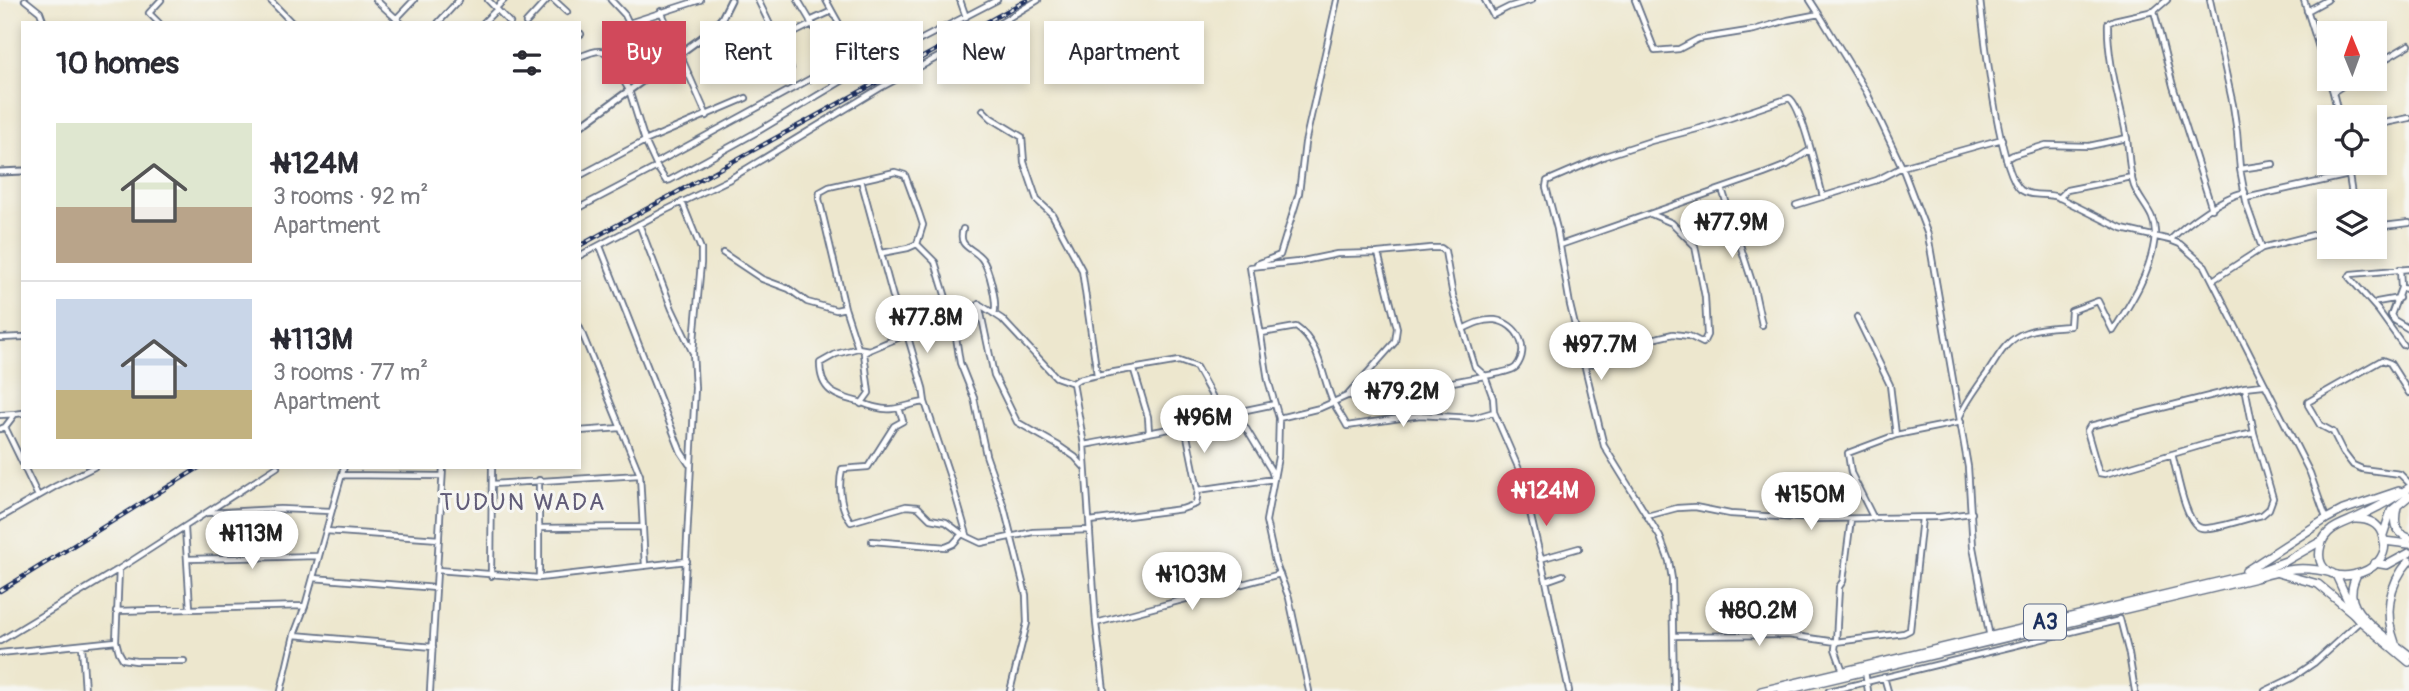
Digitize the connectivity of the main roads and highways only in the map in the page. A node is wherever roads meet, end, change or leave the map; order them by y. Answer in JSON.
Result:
{"nodes":[{"id":1,"x":2409,"y":486,"type":"edge"},
{"id":2,"x":2409,"y":496,"type":"edge"},
{"id":3,"x":2398,"y":504,"type":"junction"},
{"id":4,"x":2356,"y":519,"type":"junction"},
{"id":5,"x":2384,"y":538,"type":"junction"},
{"id":6,"x":2409,"y":538,"type":"edge"},
{"id":7,"x":2323,"y":540,"type":"junction"},
{"id":8,"x":2409,"y":544,"type":"edge"},
{"id":9,"x":2409,"y":553,"type":"edge"},
{"id":10,"x":2409,"y":561,"type":"edge"},
{"id":11,"x":2375,"y":563,"type":"junction"},
{"id":12,"x":2274,"y":572,"type":"junction"},
{"id":13,"x":2334,"y":574,"type":"junction"},
{"id":14,"x":2357,"y":574,"type":"junction"},
{"id":15,"x":2230,"y":579,"type":"junction"},
{"id":16,"x":2354,"y":614,"type":"junction"},
{"id":17,"x":1990,"y":638,"type":"junction"},
{"id":18,"x":2395,"y":644,"type":"junction"},
{"id":19,"x":2409,"y":655,"type":"edge"},
{"id":20,"x":2409,"y":662,"type":"edge"},
{"id":21,"x":1761,"y":691,"type":"edge"},
{"id":22,"x":1782,"y":691,"type":"edge"}],
"edges":[{"from":1,"to":4,"type":"main road","number":"A3"},
{"from":1,"to":15,"type":"main road","number":"A3"},
{"from":2,"to":3,"type":"main road"},
{"from":3,"to":5,"type":"main road"},
{"from":3,"to":6,"type":"main road"},
{"from":4,"to":5,"type":"main road"},
{"from":4,"to":7,"type":"main road","number":"A3"},
{"from":5,"to":8,"type":"main road"},
{"from":5,"to":11,"type":"main road"},
{"from":7,"to":13,"type":"main road"},
{"from":7,"to":15,"type":"main road","number":"A3"},
{"from":9,"to":11,"type":"main road"},
{"from":10,"to":18,"type":"main road"},
{"from":11,"to":14,"type":"main road","number":"A3"},
{"from":12,"to":13,"type":"main road","number":"A3"},
{"from":12,"to":16,"type":"main road","number":"A3"},
{"from":12,"to":17,"type":"main road","number":"A3"},
{"from":13,"to":14,"type":"main road","number":"A3"},
{"from":13,"to":16,"type":"main road"},
{"from":14,"to":18,"type":"main road"},
{"from":15,"to":17,"type":"main road","number":"A3"},
{"from":16,"to":20,"type":"main road"},
{"from":17,"to":21,"type":"main road","number":"A3"},
{"from":17,"to":22,"type":"main road","number":"A3"},
{"from":18,"to":19,"type":"main road"}]}
